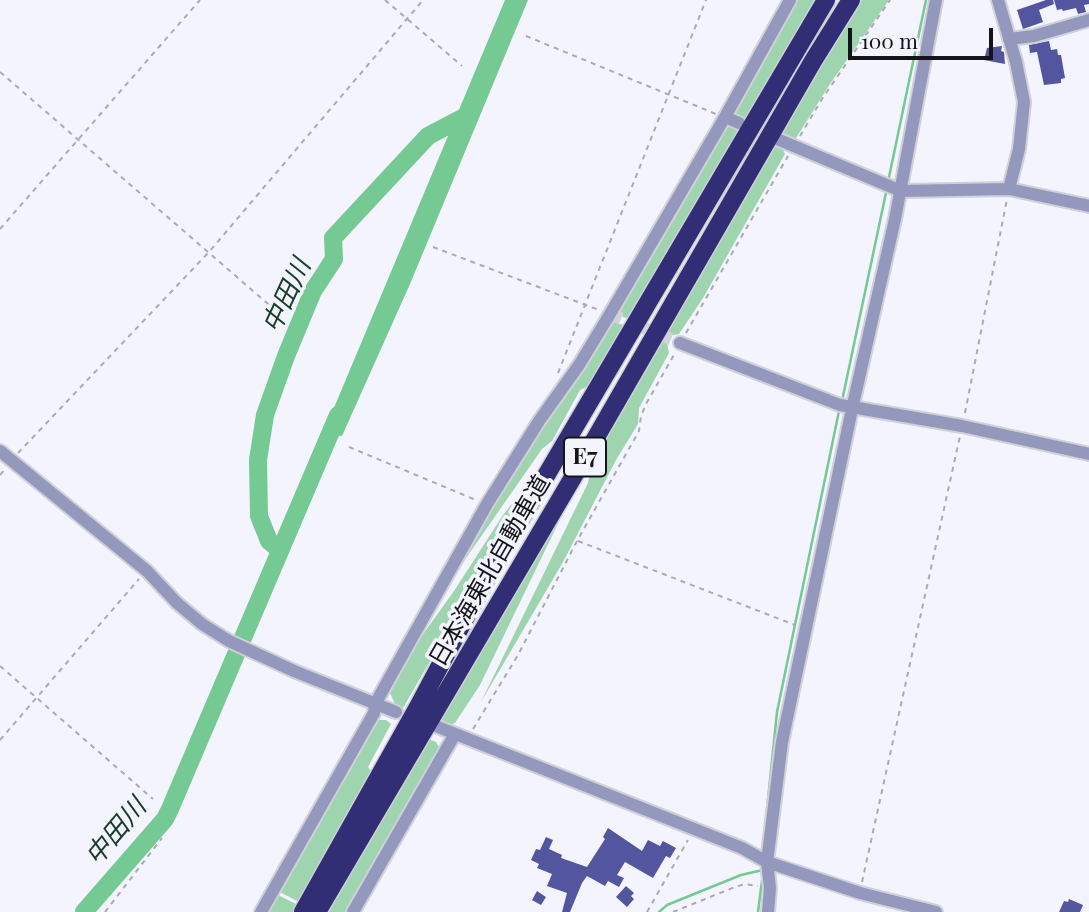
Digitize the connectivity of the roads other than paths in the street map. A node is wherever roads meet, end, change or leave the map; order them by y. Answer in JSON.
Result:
{"nodes":[{"id":1,"x":790,"y":0,"type":"edge"},
{"id":2,"x":825,"y":0,"type":"edge"},
{"id":3,"x":851,"y":0,"type":"edge"},
{"id":4,"x":936,"y":0,"type":"edge"},
{"id":5,"x":998,"y":0,"type":"edge"},
{"id":6,"x":1089,"y":20,"type":"edge"},
{"id":7,"x":1009,"y":39,"type":"junction"},
{"id":8,"x":725,"y":117,"type":"junction"},
{"id":9,"x":739,"y":123,"type":"dead end"},
{"id":10,"x":777,"y":139,"type":"dead end"},
{"id":11,"x":1009,"y":189,"type":"junction"},
{"id":12,"x":901,"y":191,"type":"junction"},
{"id":13,"x":1089,"y":205,"type":"edge"},
{"id":14,"x":680,"y":343,"type":"tunnel mouth"},
{"id":15,"x":852,"y":409,"type":"junction"},
{"id":16,"x":0,"y":451,"type":"edge"},
{"id":17,"x":1089,"y":454,"type":"edge"},
{"id":18,"x":375,"y":704,"type":"junction"},
{"id":19,"x":396,"y":712,"type":"dead end"},
{"id":20,"x":438,"y":727,"type":"dead end"},
{"id":21,"x":462,"y":737,"type":"junction"},
{"id":22,"x":767,"y":862,"type":"junction"},
{"id":23,"x":261,"y":912,"type":"edge"},
{"id":24,"x":303,"y":912,"type":"edge"},
{"id":25,"x":317,"y":912,"type":"edge"},
{"id":26,"x":353,"y":912,"type":"edge"},
{"id":27,"x":768,"y":912,"type":"edge"},
{"id":28,"x":936,"y":912,"type":"edge"}],
"edges":[{"from":1,"to":8,"type":"street"},
{"from":2,"to":24,"type":"highway","name":"日本海東北自動車道","number":"E7"},
{"from":3,"to":25,"type":"highway","name":"日本海東北自動車道","number":"E7"},
{"from":4,"to":12,"type":"street"},
{"from":5,"to":7,"type":"street"},
{"from":6,"to":7,"type":"street"},
{"from":7,"to":11,"type":"street"},
{"from":8,"to":9,"type":"street"},
{"from":8,"to":18,"type":"street"},
{"from":10,"to":12,"type":"street"},
{"from":11,"to":12,"type":"street"},
{"from":11,"to":13,"type":"street"},
{"from":12,"to":15,"type":"street"},
{"from":14,"to":15,"type":"street"},
{"from":15,"to":17,"type":"street"},
{"from":15,"to":22,"type":"street"},
{"from":16,"to":18,"type":"street"},
{"from":18,"to":19,"type":"street"},
{"from":18,"to":23,"type":"street"},
{"from":20,"to":21,"type":"street"},
{"from":21,"to":22,"type":"street"},
{"from":21,"to":26,"type":"street"},
{"from":22,"to":27,"type":"street"},
{"from":22,"to":28,"type":"street"}]}
